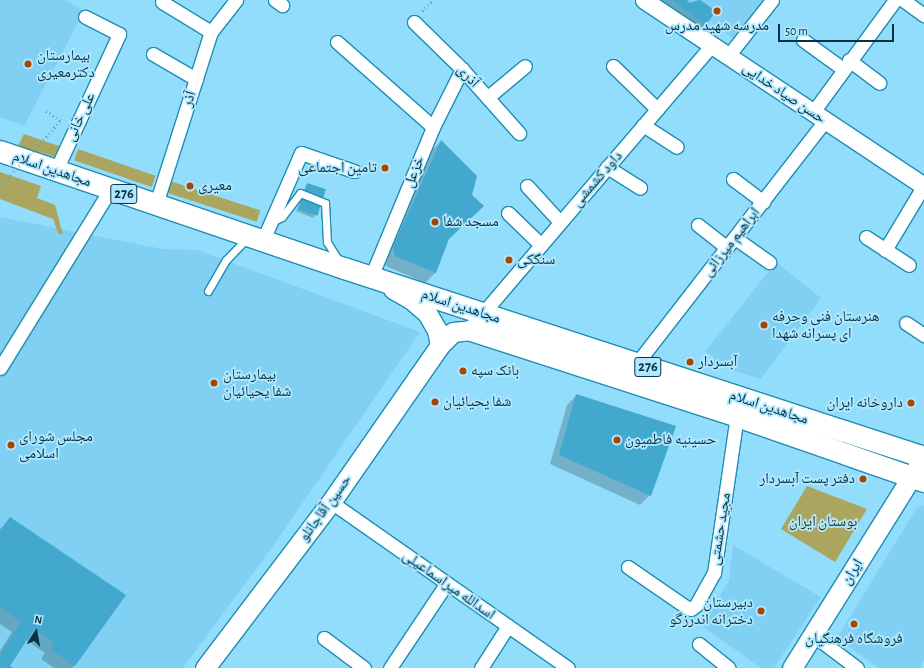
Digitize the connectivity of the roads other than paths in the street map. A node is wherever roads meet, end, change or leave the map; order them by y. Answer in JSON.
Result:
{"nodes":[{"id":1,"x":236,"y":0,"type":"edge"},
{"id":2,"x":644,"y":0,"type":"edge"},
{"id":3,"x":772,"y":0,"type":"edge"},
{"id":4,"x":895,"y":0,"type":"edge"},
{"id":5,"x":903,"y":0,"type":"edge"},
{"id":6,"x":162,"y":2,"type":"dead end"},
{"id":7,"x":924,"y":15,"type":"edge"},
{"id":8,"x":85,"y":17,"type":"dead end"},
{"id":9,"x":414,"y":22,"type":"dead end"},
{"id":10,"x":210,"y":32,"type":"junction"},
{"id":11,"x":802,"y":40,"type":"dead end"},
{"id":12,"x":337,"y":42,"type":"dead end"},
{"id":13,"x":712,"y":45,"type":"junction"},
{"id":14,"x":153,"y":54,"type":"dead end"},
{"id":15,"x":728,"y":56,"type":"junction"},
{"id":16,"x":846,"y":64,"type":"junction"},
{"id":17,"x":525,"y":66,"type":"dead end"},
{"id":18,"x":613,"y":66,"type":"dead end"},
{"id":19,"x":462,"y":69,"type":"junction"},
{"id":20,"x":196,"y":79,"type":"junction"},
{"id":21,"x":879,"y":83,"type":"dead end"},
{"id":22,"x":488,"y":97,"type":"junction"},
{"id":23,"x":657,"y":109,"type":"junction"},
{"id":24,"x":819,"y":116,"type":"junction"},
{"id":25,"x":643,"y":125,"type":"junction"},
{"id":26,"x":432,"y":127,"type":"junction"},
{"id":27,"x":519,"y":133,"type":"dead end"},
{"id":28,"x":677,"y":147,"type":"dead end"},
{"id":29,"x":0,"y":151,"type":"edge"},
{"id":30,"x":607,"y":167,"type":"junction"},
{"id":31,"x":56,"y":170,"type":"junction"},
{"id":32,"x":354,"y":171,"type":"dead end"},
{"id":33,"x":733,"y":179,"type":"dead end"},
{"id":34,"x":527,"y":186,"type":"dead end"},
{"id":35,"x":924,"y":186,"type":"edge"},
{"id":36,"x":640,"y":188,"type":"dead end"},
{"id":37,"x":110,"y":190,"type":"junction"},
{"id":38,"x":763,"y":202,"type":"junction"},
{"id":39,"x":156,"y":204,"type":"junction"},
{"id":40,"x":508,"y":212,"type":"dead end"},
{"id":41,"x":560,"y":222,"type":"junction"},
{"id":42,"x":698,"y":225,"type":"dead end"},
{"id":43,"x":261,"y":233,"type":"junction"},
{"id":44,"x":866,"y":237,"type":"dead end"},
{"id":45,"x":731,"y":243,"type":"junction"},
{"id":46,"x":541,"y":245,"type":"junction"},
{"id":47,"x":886,"y":250,"type":"junction"},
{"id":48,"x":769,"y":262,"type":"dead end"},
{"id":49,"x":909,"y":265,"type":"dead end"},
{"id":50,"x":344,"y":268,"type":"junction"},
{"id":51,"x":371,"y":277,"type":"junction"},
{"id":52,"x":208,"y":291,"type":"dead end"},
{"id":53,"x":483,"y":313,"type":"junction"},
{"id":54,"x":906,"y":323,"type":"dead end"},
{"id":55,"x":470,"y":330,"type":"joint"},
{"id":56,"x":924,"y":335,"type":"edge"},
{"id":57,"x":440,"y":345,"type":"junction"},
{"id":58,"x":637,"y":363,"type":"junction"},
{"id":59,"x":0,"y":368,"type":"edge"},
{"id":60,"x":737,"y":416,"type":"junction"},
{"id":61,"x":924,"y":457,"type":"edge"},
{"id":62,"x":918,"y":479,"type":"edge"},
{"id":63,"x":331,"y":502,"type":"junction"},
{"id":64,"x":628,"y":567,"type":"dead end"},
{"id":65,"x":447,"y":583,"type":"junction"},
{"id":66,"x":508,"y":626,"type":"junction"},
{"id":67,"x":813,"y":635,"type":"junction"},
{"id":68,"x":324,"y":638,"type":"dead end"},
{"id":69,"x":699,"y":644,"type":"dead end"},
{"id":70,"x":210,"y":666,"type":"edge"},
{"id":71,"x":364,"y":668,"type":"edge"},
{"id":72,"x":390,"y":668,"type":"edge"},
{"id":73,"x":481,"y":668,"type":"edge"},
{"id":74,"x":568,"y":668,"type":"edge"},
{"id":75,"x":729,"y":668,"type":"edge"},
{"id":76,"x":792,"y":668,"type":"edge"},
{"id":77,"x":857,"y":668,"type":"edge"}],
"edges":[{"from":1,"to":10,"type":"street","name":"آذر"},
{"from":2,"to":13,"type":"street","name":"حسن صیاد خدایی"},
{"from":3,"to":15,"type":"street"},
{"from":4,"to":16,"type":"street","name":"ابراهیم میرزائی"},
{"from":5,"to":7,"type":"street"},
{"from":6,"to":10,"type":"street"},
{"from":8,"to":31,"type":"street","name":"علی خانی"},
{"from":9,"to":19,"type":"street","name":"آذری"},
{"from":10,"to":20,"type":"street","name":"آذر"},
{"from":11,"to":16,"type":"street"},
{"from":12,"to":26,"type":"street"},
{"from":13,"to":15,"type":"street","name":"حسن صیاد خدایی"},
{"from":13,"to":23,"type":"street","name":"داود کشمشی"},
{"from":14,"to":20,"type":"street"},
{"from":15,"to":24,"type":"street","name":"حسن صیاد خدایی"},
{"from":16,"to":21,"type":"street"},
{"from":16,"to":24,"type":"street","name":"ابراهیم میرزائی"},
{"from":17,"to":22,"type":"street"},
{"from":18,"to":23,"type":"street"},
{"from":19,"to":22,"type":"street","name":"آذری"},
{"from":19,"to":26,"type":"street","name":"خزعل"},
{"from":20,"to":39,"type":"street","name":"آذر"},
{"from":22,"to":27,"type":"street","name":"آذری"},
{"from":23,"to":25,"type":"street","name":"داود کشمشی"},
{"from":24,"to":35,"type":"street","name":"حسن صیاد خدایی"},
{"from":24,"to":38,"type":"street","name":"ابراهیم میرزائی"},
{"from":25,"to":28,"type":"street"},
{"from":25,"to":30,"type":"street","name":"داود کشمشی"},
{"from":26,"to":51,"type":"street","name":"خزعل"},
{"from":29,"to":31,"type":"main road","name":"مجاهدین اسلام","number":"276"},
{"from":30,"to":36,"type":"street"},
{"from":30,"to":41,"type":"street","name":"داود کشمشی"},
{"from":31,"to":37,"type":"main road","name":"مجاهدین اسلام","number":"276"},
{"from":32,"to":43,"type":"street"},
{"from":33,"to":38,"type":"street"},
{"from":34,"to":41,"type":"street"},
{"from":35,"to":47,"type":"street"},
{"from":37,"to":39,"type":"main road","name":"مجاهدین اسلام","number":"276"},
{"from":37,"to":59,"type":"street"},
{"from":38,"to":45,"type":"street","name":"ابراهیم میرزائی"},
{"from":39,"to":43,"type":"main road","name":"مجاهدین اسلام","number":"276"},
{"from":40,"to":46,"type":"street"},
{"from":41,"to":46,"type":"street","name":"داود کشمشی"},
{"from":42,"to":45,"type":"street"},
{"from":43,"to":50,"type":"main road","name":"مجاهدین اسلام","number":"276"},
{"from":43,"to":50,"type":"lane"},
{"from":43,"to":52,"type":"lane"},
{"from":44,"to":47,"type":"street"},
{"from":45,"to":48,"type":"street"},
{"from":45,"to":58,"type":"street","name":"ابراهیم میرزائی"},
{"from":46,"to":53,"type":"street","name":"داود کشمشی"},
{"from":47,"to":49,"type":"street"},
{"from":50,"to":51,"type":"main road","name":"مجاهدین اسلام","number":"276"},
{"from":51,"to":53,"type":"main road","name":"مجاهدین اسلام","number":"276"},
{"from":51,"to":57,"type":"main road"},
{"from":53,"to":58,"type":"main road","name":"مجاهدین اسلام","number":"276"},
{"from":54,"to":56,"type":"street"},
{"from":55,"to":57,"type":"main road","name":"حسین آقاجانلو"},
{"from":55,"to":60,"type":"main road","name":"مجاهدین اسلام","number":"276"},
{"from":57,"to":63,"type":"main road","name":"حسین آقاجانلو"},
{"from":58,"to":61,"type":"main road","name":"مجاهدین اسلام","number":"276"},
{"from":60,"to":62,"type":"main road","name":"مجاهدین اسلام","number":"276"},
{"from":60,"to":64,"type":"street","name":"مجید حشمتی"},
{"from":61,"to":62,"type":"main road","name":"ایران"},
{"from":62,"to":67,"type":"main road","name":"ایران"},
{"from":63,"to":65,"type":"street","name":"اسدالله میراسماعیلی"},
{"from":63,"to":70,"type":"main road","name":"حسین آقاجانلو"},
{"from":65,"to":66,"type":"street","name":"اسدالله میراسماعیلی"},
{"from":65,"to":72,"type":"street"},
{"from":66,"to":73,"type":"street"},
{"from":66,"to":74,"type":"street","name":"اسدالله میراسماعیلی"},
{"from":67,"to":76,"type":"main road","name":"ایران"},
{"from":67,"to":77,"type":"street"},
{"from":68,"to":71,"type":"street"},
{"from":69,"to":75,"type":"street"}]}
